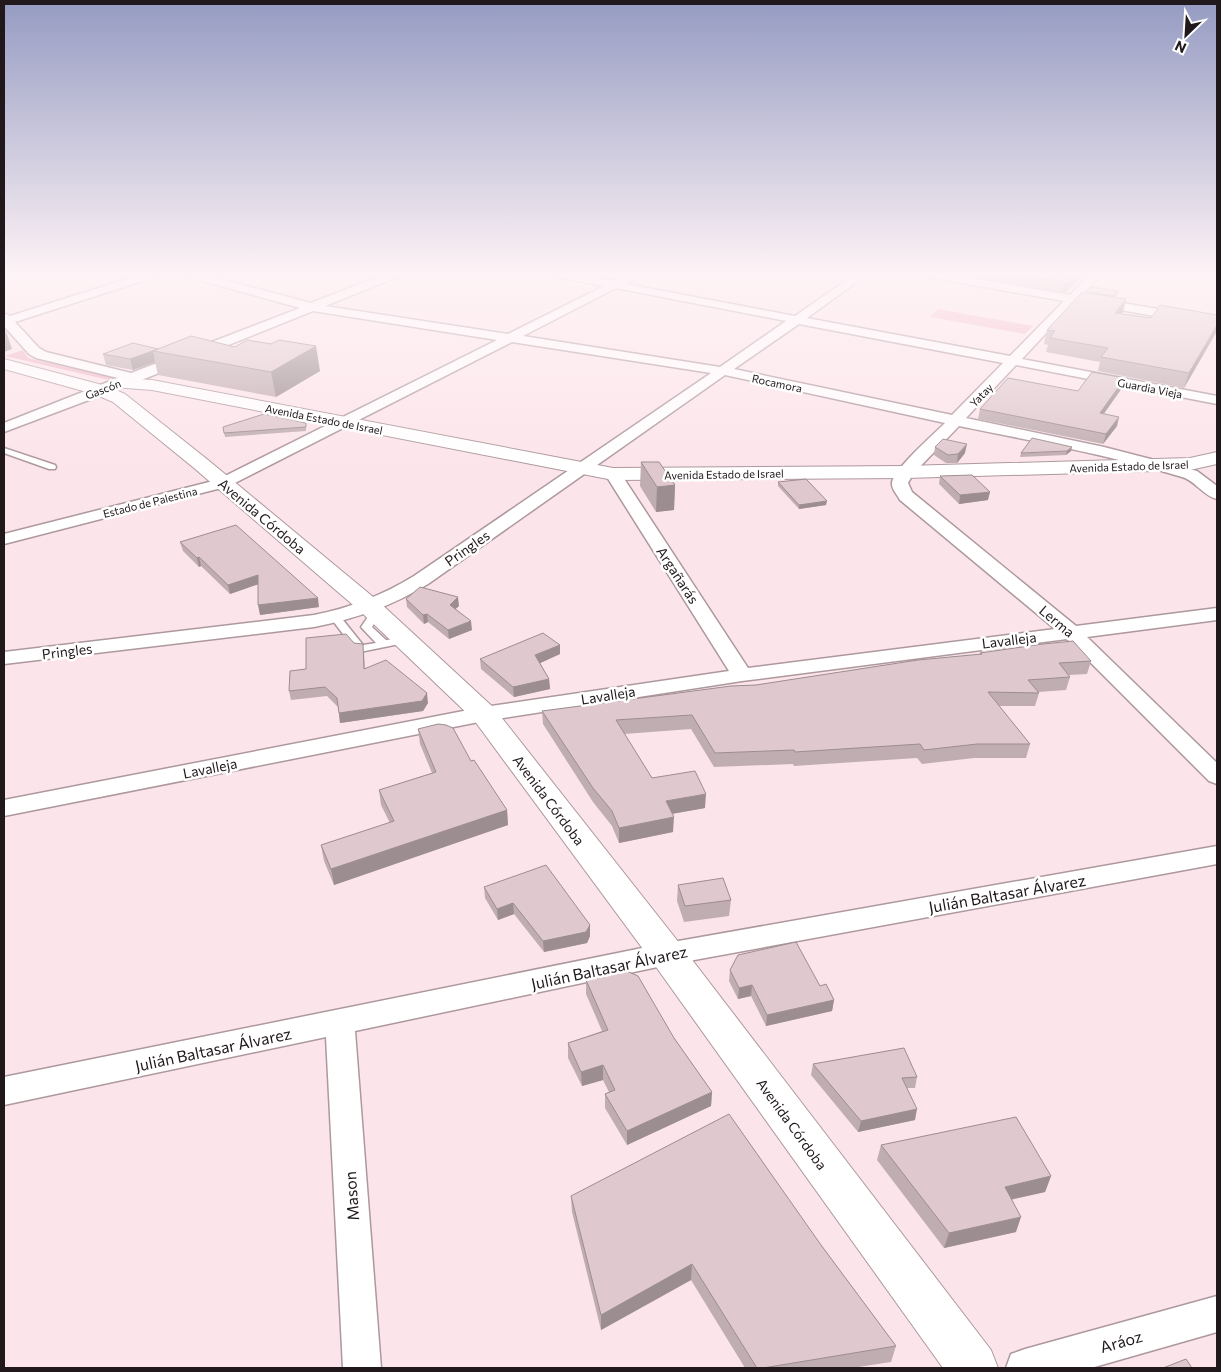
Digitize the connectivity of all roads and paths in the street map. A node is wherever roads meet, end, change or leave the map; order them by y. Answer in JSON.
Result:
{"nodes":[{"id":1,"x":21,"y":337,"type":"edge"},
{"id":2,"x":237,"y":337,"type":"edge"},
{"id":3,"x":503,"y":337,"type":"edge"},
{"id":4,"x":773,"y":337,"type":"edge"},
{"id":5,"x":885,"y":337,"type":"edge"},
{"id":6,"x":1037,"y":337,"type":"edge"},
{"id":7,"x":509,"y":338,"type":"junction"},
{"id":8,"x":1013,"y":362,"type":"junction"},
{"id":9,"x":4,"y":364,"type":"edge"},
{"id":10,"x":723,"y":372,"type":"junction"},
{"id":11,"x":117,"y":384,"type":"junction"},
{"id":12,"x":1217,"y":400,"type":"edge"},
{"id":13,"x":956,"y":421,"type":"junction"},
{"id":14,"x":344,"y":423,"type":"junction"},
{"id":15,"x":4,"y":428,"type":"edge"},
{"id":16,"x":4,"y":450,"type":"edge"},
{"id":17,"x":1217,"y":458,"type":"edge"},
{"id":18,"x":1162,"y":465,"type":"junction"},
{"id":19,"x":52,"y":467,"type":"dead end"},
{"id":20,"x":581,"y":469,"type":"junction"},
{"id":21,"x":906,"y":472,"type":"junction"},
{"id":22,"x":613,"y":474,"type":"junction"},
{"id":23,"x":223,"y":483,"type":"junction"},
{"id":24,"x":1217,"y":494,"type":"edge"},
{"id":25,"x":4,"y":539,"type":"edge"},
{"id":26,"x":373,"y":609,"type":"junction"},
{"id":27,"x":1217,"y":614,"type":"edge"},
{"id":28,"x":335,"y":617,"type":"junction"},
{"id":29,"x":1071,"y":632,"type":"junction"},
{"id":30,"x":395,"y":642,"type":"junction"},
{"id":31,"x":4,"y":658,"type":"edge"},
{"id":32,"x":742,"y":675,"type":"junction"},
{"id":33,"x":484,"y":714,"type":"junction"},
{"id":34,"x":1217,"y":776,"type":"edge"},
{"id":35,"x":4,"y":808,"type":"edge"},
{"id":36,"x":1217,"y":855,"type":"edge"},
{"id":37,"x":667,"y":954,"type":"junction"},
{"id":38,"x":340,"y":1023,"type":"junction"},
{"id":39,"x":4,"y":1092,"type":"edge"},
{"id":40,"x":1217,"y":1314,"type":"edge"},
{"id":41,"x":362,"y":1368,"type":"edge"},
{"id":42,"x":973,"y":1368,"type":"edge"},
{"id":43,"x":1025,"y":1368,"type":"edge"}],
"edges":[{"from":1,"to":11,"type":"street"},
{"from":2,"to":11,"type":"street","name":"Gascón"},
{"from":3,"to":7,"type":"street","name":"Rocamora"},
{"from":4,"to":10,"type":"street","name":"Pringles"},
{"from":5,"to":8,"type":"street","name":"Guardia Vieja"},
{"from":6,"to":8,"type":"street","name":"Yatay"},
{"from":7,"to":10,"type":"street","name":"Rocamora"},
{"from":7,"to":14,"type":"street","name":"Estado de Palestina"},
{"from":8,"to":12,"type":"street","name":"Guardia Vieja"},
{"from":8,"to":13,"type":"street","name":"Yatay"},
{"from":9,"to":11,"type":"main road","name":"Avenida Córdoba"},
{"from":10,"to":13,"type":"street","name":"Rocamora"},
{"from":10,"to":20,"type":"street","name":"Pringles"},
{"from":11,"to":14,"type":"main road","name":"Avenida Estado de Israel"},
{"from":11,"to":15,"type":"street","name":"Gascón"},
{"from":11,"to":23,"type":"main road","name":"Avenida Córdoba"},
{"from":13,"to":18,"type":"street","name":"Rocamora"},
{"from":13,"to":21,"type":"street","name":"Yatay"},
{"from":14,"to":20,"type":"main road","name":"Avenida Estado de Israel"},
{"from":14,"to":23,"type":"street","name":"Estado de Palestina"},
{"from":16,"to":19,"type":"lane"},
{"from":17,"to":18,"type":"main road","name":"Avenida Estado de Israel"},
{"from":18,"to":21,"type":"main road","name":"Avenida Estado de Israel"},
{"from":18,"to":24,"type":"street","name":"Rocamora"},
{"from":20,"to":22,"type":"main road","name":"Avenida Estado de Israel"},
{"from":20,"to":26,"type":"street","name":"Pringles"},
{"from":21,"to":22,"type":"main road","name":"Avenida Estado de Israel"},
{"from":21,"to":29,"type":"street","name":"Lerma"},
{"from":22,"to":32,"type":"street","name":"Argañarás"},
{"from":23,"to":25,"type":"street","name":"Estado de Palestina"},
{"from":23,"to":26,"type":"main road","name":"Avenida Córdoba"},
{"from":26,"to":28,"type":"street","name":"Pringles"},
{"from":26,"to":30,"type":"main road","name":"Avenida Córdoba"},
{"from":27,"to":29,"type":"street","name":"Lavalleja"},
{"from":28,"to":30,"type":"lane"},
{"from":28,"to":31,"type":"street","name":"Pringles"},
{"from":29,"to":32,"type":"street","name":"Lavalleja"},
{"from":29,"to":34,"type":"street","name":"Lerma"},
{"from":30,"to":33,"type":"main road","name":"Avenida Córdoba"},
{"from":32,"to":33,"type":"street","name":"Lavalleja"},
{"from":33,"to":35,"type":"street","name":"Lavalleja"},
{"from":33,"to":37,"type":"main road","name":"Avenida Córdoba"},
{"from":36,"to":37,"type":"street","name":"Julián Baltasar Álvarez"},
{"from":37,"to":38,"type":"street","name":"Julián Baltasar Álvarez"},
{"from":37,"to":42,"type":"main road","name":"Avenida Córdoba"},
{"from":38,"to":39,"type":"street","name":"Julián Baltasar Álvarez"},
{"from":38,"to":41,"type":"street","name":"Mason"},
{"from":40,"to":43,"type":"street","name":"Aráoz"}]}
